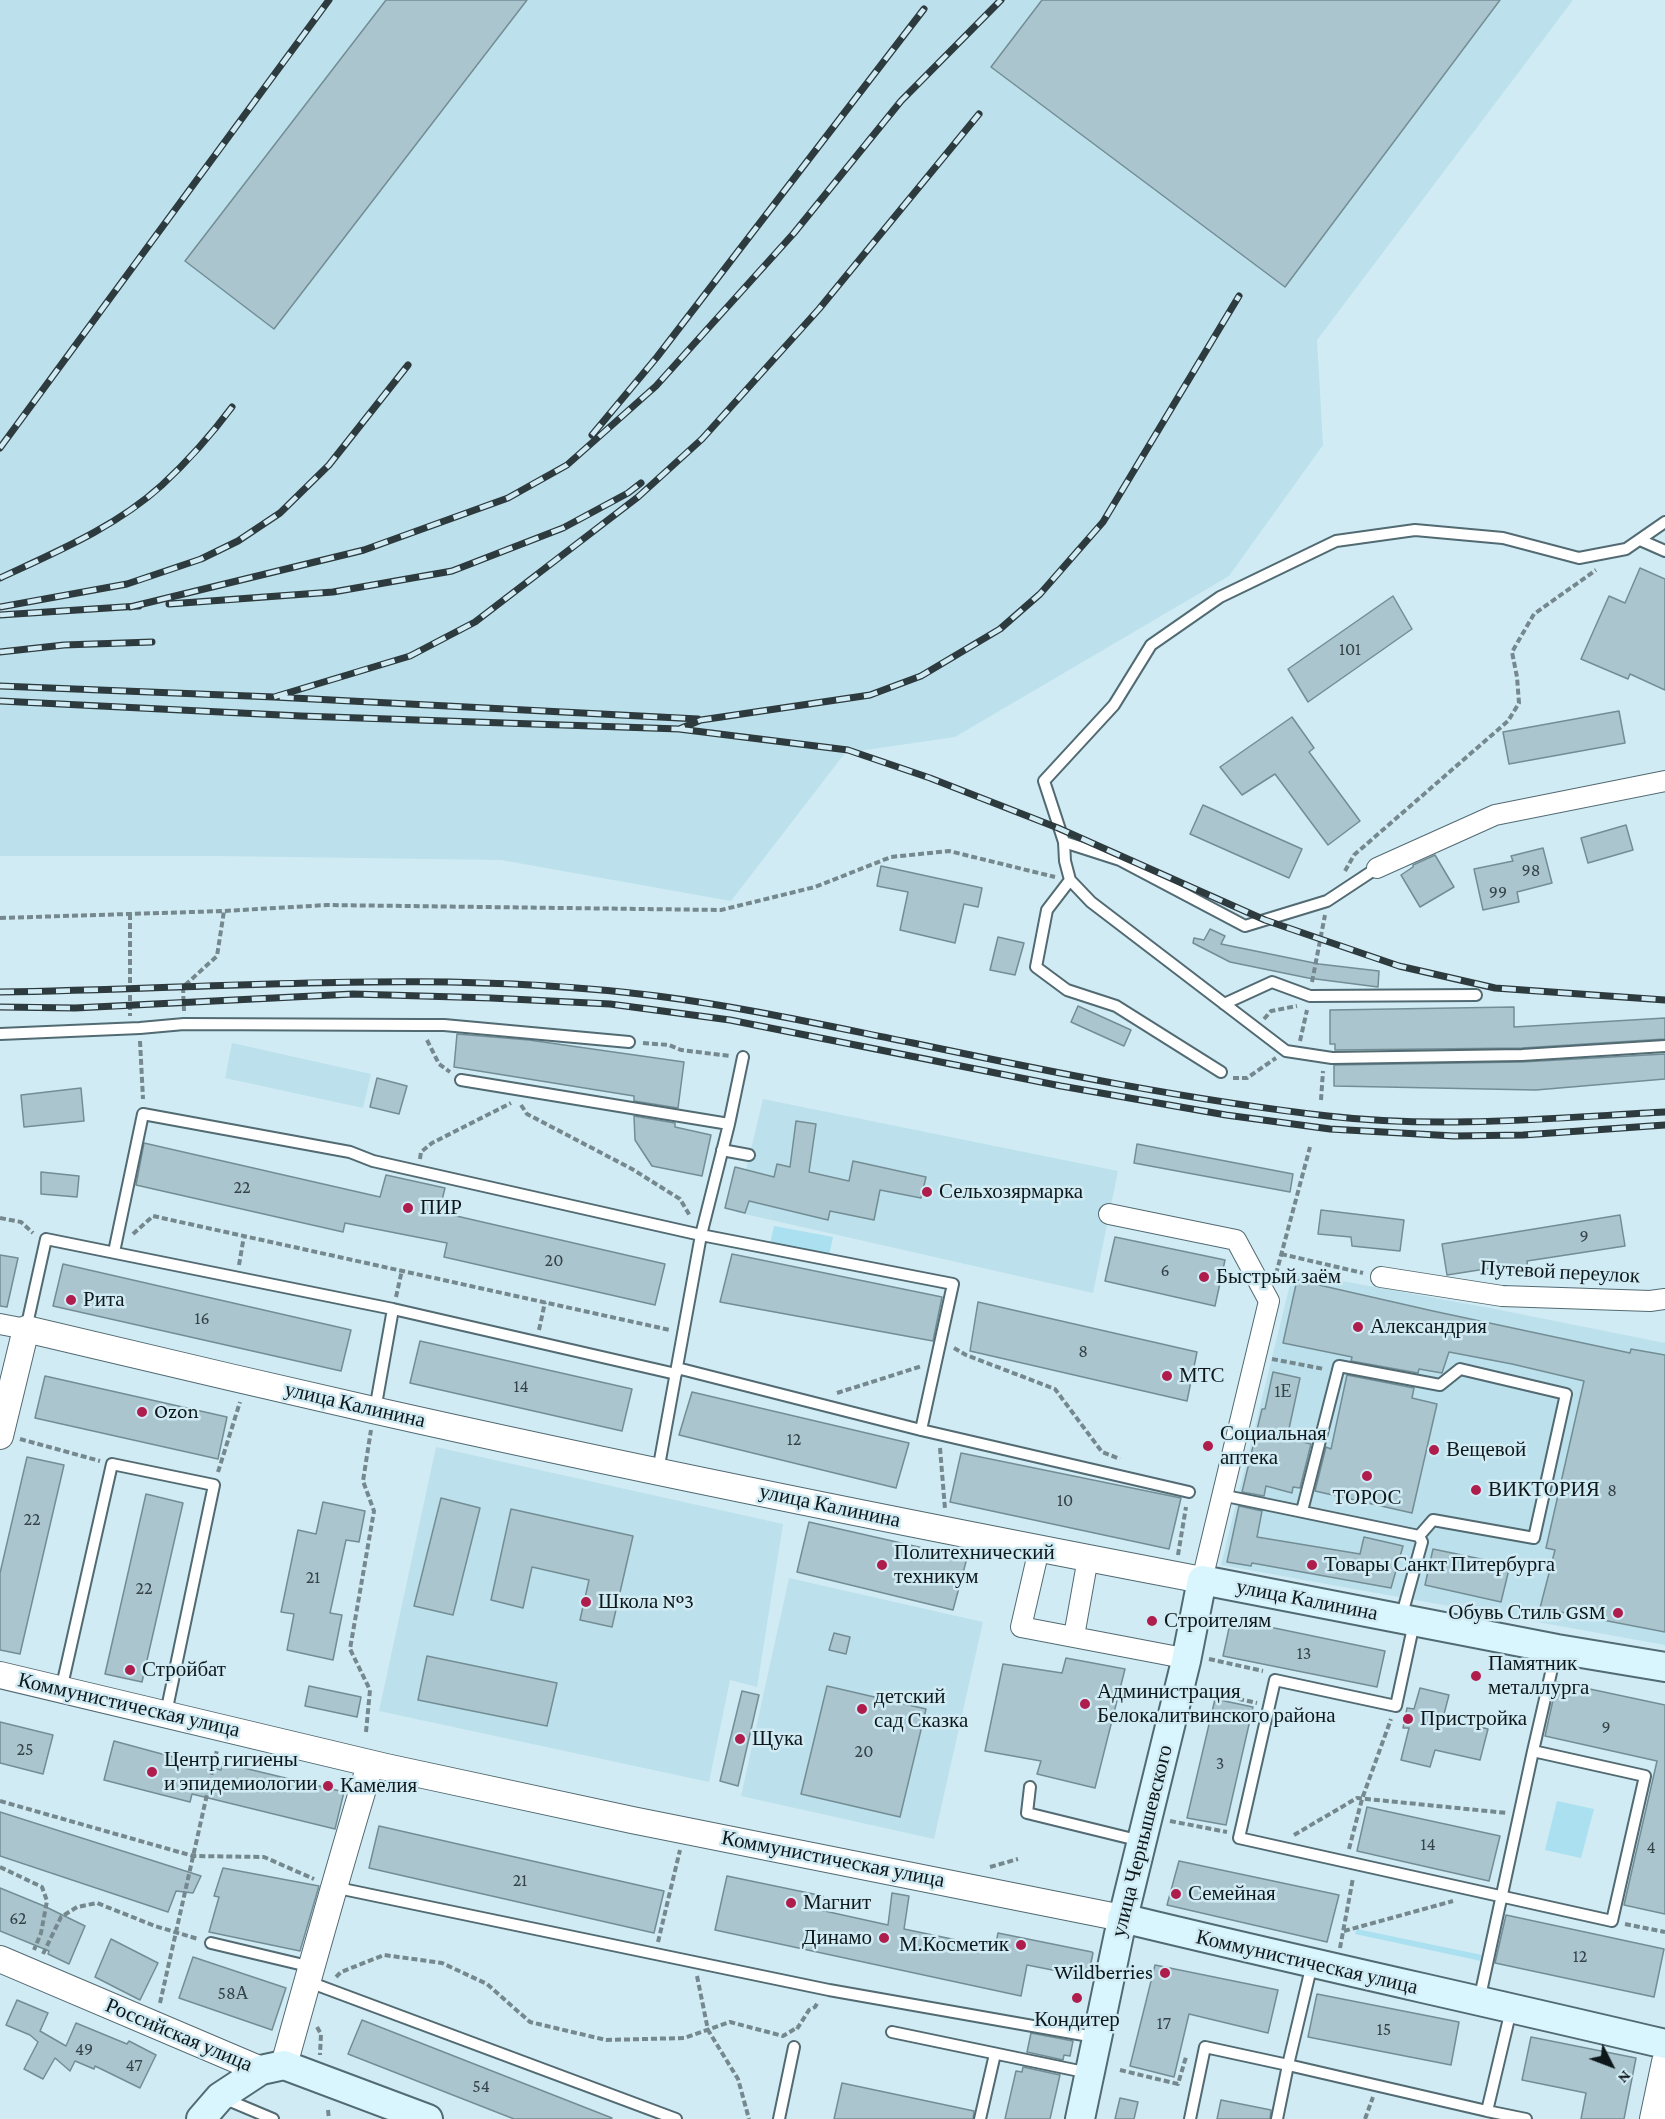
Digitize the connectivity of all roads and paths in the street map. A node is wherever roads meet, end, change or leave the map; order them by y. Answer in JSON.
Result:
{"nodes":[{"id":1,"x":1665,"y":522,"type":"edge"},
{"id":2,"x":1640,"y":540,"type":"junction"},
{"id":3,"x":1626,"y":549,"type":"junction"},
{"id":4,"x":1665,"y":551,"type":"edge"},
{"id":5,"x":1665,"y":781,"type":"edge"},
{"id":6,"x":1064,"y":842,"type":"junction"},
{"id":7,"x":1377,"y":868,"type":"joint"},
{"id":8,"x":1070,"y":880,"type":"junction"},
{"id":9,"x":1327,"y":901,"type":"junction"},
{"id":10,"x":224,"y":911,"type":"junction"},
{"id":11,"x":130,"y":914,"type":"junction"},
{"id":12,"x":0,"y":918,"type":"edge"},
{"id":13,"x":1476,"y":995,"type":"dead end"},
{"id":14,"x":1310,"y":996,"type":"junction"},
{"id":15,"x":1224,"y":1004,"type":"junction"},
{"id":16,"x":184,"y":1024,"type":"junction"},
{"id":17,"x":419,"y":1025,"type":"junction"},
{"id":18,"x":135,"y":1028,"type":"junction"},
{"id":19,"x":1255,"y":1028,"type":"junction"},
{"id":20,"x":0,"y":1034,"type":"edge"},
{"id":21,"x":629,"y":1042,"type":"joint"},
{"id":22,"x":1665,"y":1046,"type":"edge"},
{"id":23,"x":1286,"y":1052,"type":"junction"},
{"id":24,"x":1298,"y":1053,"type":"junction"},
{"id":25,"x":743,"y":1057,"type":"joint"},
{"id":26,"x":1324,"y":1057,"type":"junction"},
{"id":27,"x":1221,"y":1072,"type":"joint"},
{"id":28,"x":461,"y":1080,"type":"joint"},
{"id":29,"x":506,"y":1096,"type":"dead end"},
{"id":30,"x":517,"y":1100,"type":"junction"},
{"id":31,"x":1321,"y":1100,"type":"dead end"},
{"id":32,"x":143,"y":1114,"type":"junction"},
{"id":33,"x":729,"y":1124,"type":"junction"},
{"id":34,"x":1310,"y":1147,"type":"dead end"},
{"id":35,"x":722,"y":1150,"type":"junction"},
{"id":36,"x":749,"y":1155,"type":"dead end"},
{"id":37,"x":417,"y":1171,"type":"junction"},
{"id":38,"x":1109,"y":1214,"type":"dead end"},
{"id":39,"x":153,"y":1216,"type":"dead end"},
{"id":40,"x":0,"y":1218,"type":"edge"},
{"id":41,"x":701,"y":1235,"type":"junction"},
{"id":42,"x":244,"y":1236,"type":"junction"},
{"id":43,"x":44,"y":1248,"type":"junction"},
{"id":44,"x":114,"y":1252,"type":"junction"},
{"id":45,"x":1281,"y":1254,"type":"junction"},
{"id":46,"x":402,"y":1270,"type":"junction"},
{"id":47,"x":1382,"y":1277,"type":"joint"},
{"id":48,"x":237,"y":1278,"type":"junction"},
{"id":49,"x":1665,"y":1299,"type":"edge"},
{"id":50,"x":1269,"y":1301,"type":"junction"},
{"id":51,"x":545,"y":1302,"type":"junction"},
{"id":52,"x":393,"y":1309,"type":"junction"},
{"id":53,"x":0,"y":1324,"type":"edge"},
{"id":54,"x":26,"y":1329,"type":"junction"},
{"id":55,"x":683,"y":1332,"type":"junction"},
{"id":56,"x":942,"y":1341,"type":"junction"},
{"id":57,"x":536,"y":1342,"type":"junction"},
{"id":58,"x":1256,"y":1355,"type":"junction"},
{"id":59,"x":937,"y":1361,"type":"junction"},
{"id":60,"x":1339,"y":1366,"type":"junction"},
{"id":61,"x":676,"y":1371,"type":"junction"},
{"id":62,"x":242,"y":1395,"type":"dead end"},
{"id":63,"x":810,"y":1401,"type":"junction"},
{"id":64,"x":373,"y":1417,"type":"junction"},
{"id":65,"x":921,"y":1430,"type":"junction"},
{"id":66,"x":939,"y":1434,"type":"junction"},
{"id":67,"x":0,"y":1435,"type":"edge"},
{"id":68,"x":1124,"y":1460,"type":"dead end"},
{"id":69,"x":112,"y":1464,"type":"junction"},
{"id":70,"x":658,"y":1471,"type":"junction"},
{"id":71,"x":214,"y":1485,"type":"junction"},
{"id":72,"x":1189,"y":1492,"type":"joint"},
{"id":73,"x":1221,"y":1495,"type":"junction"},
{"id":74,"x":945,"y":1510,"type":"dead end"},
{"id":75,"x":1302,"y":1511,"type":"junction"},
{"id":76,"x":1419,"y":1536,"type":"junction"},
{"id":77,"x":1039,"y":1549,"type":"junction"},
{"id":78,"x":1178,"y":1556,"type":"dead end"},
{"id":79,"x":1088,"y":1558,"type":"junction"},
{"id":80,"x":1202,"y":1580,"type":"junction"},
{"id":81,"x":1408,"y":1619,"type":"junction"},
{"id":82,"x":1074,"y":1636,"type":"junction"},
{"id":83,"x":1557,"y":1649,"type":"junction"},
{"id":84,"x":1197,"y":1660,"type":"junction"},
{"id":85,"x":1665,"y":1667,"type":"edge"},
{"id":86,"x":0,"y":1675,"type":"edge"},
{"id":87,"x":1275,"y":1680,"type":"junction"},
{"id":88,"x":61,"y":1690,"type":"junction"},
{"id":89,"x":1201,"y":1691,"type":"dead end"},
{"id":90,"x":1269,"y":1706,"type":"junction"},
{"id":91,"x":1396,"y":1706,"type":"junction"},
{"id":92,"x":166,"y":1713,"type":"junction"},
{"id":93,"x":366,"y":1732,"type":"dead end"},
{"id":94,"x":218,"y":1746,"type":"dead end"},
{"id":95,"x":1533,"y":1751,"type":"junction"},
{"id":96,"x":369,"y":1763,"type":"junction"},
{"id":97,"x":1030,"y":1786,"type":"dead end"},
{"id":98,"x":1362,"y":1799,"type":"junction"},
{"id":99,"x":0,"y":1801,"type":"edge"},
{"id":100,"x":1519,"y":1814,"type":"junction"},
{"id":101,"x":1170,"y":1821,"type":"dead end"},
{"id":102,"x":1240,"y":1835,"type":"junction"},
{"id":103,"x":1141,"y":1841,"type":"junction"},
{"id":104,"x":681,"y":1844,"type":"dead end"},
{"id":105,"x":1275,"y":1846,"type":"junction"},
{"id":106,"x":193,"y":1856,"type":"junction"},
{"id":107,"x":1018,"y":1859,"type":"dead end"},
{"id":108,"x":1356,"y":1864,"type":"junction"},
{"id":109,"x":0,"y":1867,"type":"edge"},
{"id":110,"x":988,"y":1868,"type":"dead end"},
{"id":111,"x":333,"y":1887,"type":"junction"},
{"id":112,"x":1485,"y":1892,"type":"junction"},
{"id":113,"x":1501,"y":1896,"type":"junction"},
{"id":114,"x":1122,"y":1918,"type":"junction"},
{"id":115,"x":1612,"y":1921,"type":"junction"},
{"id":116,"x":1344,"y":1931,"type":"junction"},
{"id":117,"x":1665,"y":1932,"type":"edge"},
{"id":118,"x":176,"y":1933,"type":"junction"},
{"id":119,"x":211,"y":1943,"type":"joint"},
{"id":120,"x":655,"y":1953,"type":"junction"},
{"id":121,"x":1339,"y":1954,"type":"dead end"},
{"id":122,"x":0,"y":1959,"type":"edge"},
{"id":123,"x":683,"y":1959,"type":"junction"},
{"id":124,"x":1312,"y":1964,"type":"junction"},
{"id":125,"x":30,"y":1972,"type":"junction"},
{"id":126,"x":315,"y":1979,"type":"junction"},
{"id":127,"x":829,"y":1989,"type":"junction"},
{"id":128,"x":1479,"y":2001,"type":"junction"},
{"id":129,"x":1511,"y":2007,"type":"junction"},
{"id":130,"x":158,"y":2010,"type":"dead end"},
{"id":131,"x":315,"y":2021,"type":"dead end"},
{"id":132,"x":708,"y":2030,"type":"junction"},
{"id":133,"x":892,"y":2032,"type":"dead end"},
{"id":134,"x":783,"y":2036,"type":"dead end"},
{"id":135,"x":1097,"y":2037,"type":"junction"},
{"id":136,"x":1665,"y":2044,"type":"edge"},
{"id":137,"x":794,"y":2048,"type":"joint"},
{"id":138,"x":995,"y":2054,"type":"junction"},
{"id":139,"x":320,"y":2058,"type":"dead end"},
{"id":140,"x":1203,"y":2061,"type":"junction"},
{"id":141,"x":1665,"y":2062,"type":"edge"},
{"id":142,"x":1288,"y":2065,"type":"junction"},
{"id":143,"x":273,"y":2067,"type":"junction"},
{"id":144,"x":1120,"y":2070,"type":"dead end"},
{"id":145,"x":1090,"y":2073,"type":"junction"},
{"id":146,"x":1377,"y":2086,"type":"junction"},
{"id":147,"x":220,"y":2097,"type":"junction"},
{"id":148,"x":328,"y":2110,"type":"dead end"},
{"id":149,"x":1487,"y":2111,"type":"junction"},
{"id":150,"x":201,"y":2119,"type":"edge"},
{"id":151,"x":273,"y":2119,"type":"edge"},
{"id":152,"x":329,"y":2119,"type":"edge"},
{"id":153,"x":428,"y":2119,"type":"edge"},
{"id":154,"x":676,"y":2119,"type":"edge"},
{"id":155,"x":748,"y":2119,"type":"edge"},
{"id":156,"x":779,"y":2119,"type":"edge"},
{"id":157,"x":980,"y":2119,"type":"edge"},
{"id":158,"x":1080,"y":2119,"type":"edge"},
{"id":159,"x":1190,"y":2119,"type":"edge"},
{"id":160,"x":1277,"y":2119,"type":"edge"},
{"id":161,"x":1365,"y":2119,"type":"edge"},
{"id":162,"x":1526,"y":2119,"type":"edge"},
{"id":163,"x":1653,"y":2119,"type":"edge"}],
"edges":[{"from":1,"to":2,"type":"lane"},
{"from":2,"to":3,"type":"lane"},
{"from":2,"to":4,"type":"lane"},
{"from":3,"to":6,"type":"lane"},
{"from":3,"to":9,"type":"path"},
{"from":5,"to":7,"type":"street"},
{"from":6,"to":8,"type":"lane"},
{"from":6,"to":9,"type":"lane"},
{"from":7,"to":9,"type":"lane"},
{"from":8,"to":10,"type":"path"},
{"from":8,"to":15,"type":"lane"},
{"from":8,"to":27,"type":"lane"},
{"from":9,"to":14,"type":"path"},
{"from":10,"to":11,"type":"path"},
{"from":10,"to":16,"type":"path"},
{"from":11,"to":12,"type":"path"},
{"from":11,"to":18,"type":"path"},
{"from":13,"to":14,"type":"lane"},
{"from":14,"to":15,"type":"lane"},
{"from":14,"to":19,"type":"path"},
{"from":14,"to":24,"type":"path"},
{"from":15,"to":19,"type":"lane"},
{"from":16,"to":17,"type":"lane"},
{"from":16,"to":18,"type":"lane"},
{"from":17,"to":21,"type":"lane"},
{"from":17,"to":28,"type":"path"},
{"from":18,"to":20,"type":"lane"},
{"from":18,"to":32,"type":"path"},
{"from":19,"to":23,"type":"lane"},
{"from":21,"to":25,"type":"path"},
{"from":22,"to":26,"type":"lane"},
{"from":23,"to":24,"type":"lane"},
{"from":23,"to":27,"type":"path"},
{"from":24,"to":26,"type":"lane"},
{"from":25,"to":33,"type":"lane"},
{"from":26,"to":31,"type":"path"},
{"from":28,"to":33,"type":"lane"},
{"from":29,"to":30,"type":"path"},
{"from":30,"to":37,"type":"path"},
{"from":30,"to":41,"type":"path"},
{"from":32,"to":37,"type":"lane"},
{"from":32,"to":44,"type":"lane"},
{"from":33,"to":35,"type":"lane"},
{"from":34,"to":45,"type":"path"},
{"from":35,"to":36,"type":"lane"},
{"from":35,"to":41,"type":"lane"},
{"from":37,"to":41,"type":"lane"},
{"from":38,"to":50,"type":"street"},
{"from":39,"to":42,"type":"path"},
{"from":40,"to":43,"type":"path"},
{"from":41,"to":55,"type":"lane"},
{"from":41,"to":56,"type":"lane"},
{"from":42,"to":46,"type":"path"},
{"from":42,"to":48,"type":"path"},
{"from":43,"to":44,"type":"lane"},
{"from":43,"to":54,"type":"lane"},
{"from":44,"to":48,"type":"lane"},
{"from":45,"to":47,"type":"path"},
{"from":45,"to":50,"type":"path"},
{"from":46,"to":51,"type":"path"},
{"from":46,"to":52,"type":"path"},
{"from":47,"to":49,"type":"street","name":"Путевой переулок"},
{"from":48,"to":52,"type":"lane"},
{"from":50,"to":58,"type":"street","name":"улица Чернышевского"},
{"from":51,"to":55,"type":"path"},
{"from":51,"to":57,"type":"path"},
{"from":52,"to":57,"type":"lane"},
{"from":52,"to":64,"type":"lane"},
{"from":53,"to":54,"type":"street","name":"улица Калинина"},
{"from":54,"to":64,"type":"street","name":"улица Калинина"},
{"from":54,"to":67,"type":"street"},
{"from":55,"to":61,"type":"lane"},
{"from":56,"to":59,"type":"lane"},
{"from":56,"to":68,"type":"path"},
{"from":57,"to":61,"type":"lane"},
{"from":58,"to":60,"type":"path"},
{"from":58,"to":73,"type":"street","name":"улица Чернышевского"},
{"from":59,"to":63,"type":"path"},
{"from":59,"to":65,"type":"lane"},
{"from":60,"to":75,"type":"lane"},
{"from":60,"to":76,"type":"lane"},
{"from":61,"to":63,"type":"lane"},
{"from":61,"to":70,"type":"lane"},
{"from":62,"to":71,"type":"path"},
{"from":63,"to":65,"type":"lane"},
{"from":64,"to":70,"type":"street","name":"улица Калинина"},
{"from":64,"to":93,"type":"path"},
{"from":65,"to":66,"type":"lane"},
{"from":66,"to":72,"type":"lane"},
{"from":66,"to":74,"type":"path"},
{"from":67,"to":69,"type":"path"},
{"from":69,"to":71,"type":"lane"},
{"from":69,"to":88,"type":"lane"},
{"from":70,"to":77,"type":"street","name":"улица Калинина"},
{"from":71,"to":92,"type":"lane"},
{"from":72,"to":78,"type":"path"},
{"from":73,"to":75,"type":"lane"},
{"from":73,"to":80,"type":"street","name":"улица Чернышевского"},
{"from":75,"to":76,"type":"lane"},
{"from":76,"to":81,"type":"lane"},
{"from":77,"to":79,"type":"street","name":"улица Калинина"},
{"from":77,"to":82,"type":"street"},
{"from":79,"to":80,"type":"street","name":"улица Калинина"},
{"from":79,"to":82,"type":"street"},
{"from":80,"to":81,"type":"main road","name":"улица Калинина"},
{"from":80,"to":84,"type":"main road","name":"улица Чернышевского"},
{"from":81,"to":83,"type":"main road","name":"улица Калинина"},
{"from":81,"to":91,"type":"lane"},
{"from":82,"to":84,"type":"street"},
{"from":83,"to":85,"type":"main road","name":"улица Калинина"},
{"from":83,"to":95,"type":"lane"},
{"from":84,"to":87,"type":"path"},
{"from":84,"to":103,"type":"main road","name":"улица Чернышевского"},
{"from":86,"to":88,"type":"street","name":"Коммунистическая улица"},
{"from":87,"to":90,"type":"lane"},
{"from":87,"to":91,"type":"lane"},
{"from":88,"to":92,"type":"street","name":"Коммунистическая улица"},
{"from":89,"to":90,"type":"path"},
{"from":90,"to":102,"type":"lane"},
{"from":91,"to":98,"type":"path"},
{"from":92,"to":96,"type":"street","name":"Коммунистическая улица"},
{"from":94,"to":106,"type":"path"},
{"from":95,"to":100,"type":"lane"},
{"from":95,"to":115,"type":"lane"},
{"from":96,"to":111,"type":"street"},
{"from":96,"to":114,"type":"street","name":"Коммунистическая улица"},
{"from":97,"to":103,"type":"lane"},
{"from":98,"to":100,"type":"path"},
{"from":98,"to":105,"type":"path"},
{"from":98,"to":108,"type":"path"},
{"from":99,"to":106,"type":"path"},
{"from":100,"to":113,"type":"lane"},
{"from":101,"to":102,"type":"path"},
{"from":102,"to":105,"type":"lane"},
{"from":103,"to":114,"type":"main road","name":"улица Чернышевского"},
{"from":104,"to":120,"type":"path"},
{"from":105,"to":108,"type":"lane"},
{"from":106,"to":111,"type":"path"},
{"from":106,"to":118,"type":"path"},
{"from":107,"to":110,"type":"path"},
{"from":108,"to":112,"type":"lane"},
{"from":108,"to":116,"type":"path"},
{"from":109,"to":125,"type":"path"},
{"from":111,"to":120,"type":"lane"},
{"from":111,"to":126,"type":"street"},
{"from":112,"to":113,"type":"lane"},
{"from":112,"to":116,"type":"path"},
{"from":113,"to":115,"type":"lane"},
{"from":113,"to":128,"type":"lane"},
{"from":114,"to":124,"type":"main road","name":"Коммунистическая улица"},
{"from":114,"to":135,"type":"main road","name":"улица Чернышевского"},
{"from":115,"to":117,"type":"path"},
{"from":116,"to":121,"type":"path"},
{"from":118,"to":119,"type":"path"},
{"from":118,"to":125,"type":"path"},
{"from":118,"to":130,"type":"path"},
{"from":119,"to":126,"type":"lane"},
{"from":120,"to":123,"type":"lane"},
{"from":122,"to":125,"type":"street","name":"Российская улица"},
{"from":123,"to":127,"type":"lane"},
{"from":123,"to":132,"type":"path"},
{"from":124,"to":128,"type":"main road","name":"Коммунистическая улица"},
{"from":124,"to":142,"type":"lane"},
{"from":125,"to":143,"type":"street","name":"Российская улица"},
{"from":126,"to":132,"type":"path"},
{"from":126,"to":143,"type":"street"},
{"from":126,"to":154,"type":"lane"},
{"from":127,"to":135,"type":"lane"},
{"from":127,"to":137,"type":"path"},
{"from":128,"to":129,"type":"main road","name":"Коммунистическая улица"},
{"from":129,"to":136,"type":"main road","name":"Коммунистическая улица"},
{"from":129,"to":149,"type":"lane"},
{"from":131,"to":139,"type":"path"},
{"from":132,"to":134,"type":"path"},
{"from":132,"to":155,"type":"path"},
{"from":133,"to":138,"type":"lane"},
{"from":135,"to":145,"type":"main road","name":"улица Чернышевского"},
{"from":137,"to":156,"type":"lane"},
{"from":138,"to":145,"type":"lane"},
{"from":138,"to":157,"type":"lane"},
{"from":140,"to":142,"type":"lane"},
{"from":140,"to":144,"type":"path"},
{"from":140,"to":159,"type":"lane"},
{"from":141,"to":163,"type":"street"},
{"from":142,"to":146,"type":"lane"},
{"from":142,"to":160,"type":"lane"},
{"from":143,"to":147,"type":"main road"},
{"from":143,"to":153,"type":"main road","name":"Российская улица"},
{"from":145,"to":158,"type":"main road","name":"улица Чернышевского"},
{"from":146,"to":149,"type":"lane"},
{"from":146,"to":161,"type":"path"},
{"from":147,"to":150,"type":"main road"},
{"from":147,"to":151,"type":"lane"},
{"from":148,"to":152,"type":"path"},
{"from":149,"to":162,"type":"lane"}]}
